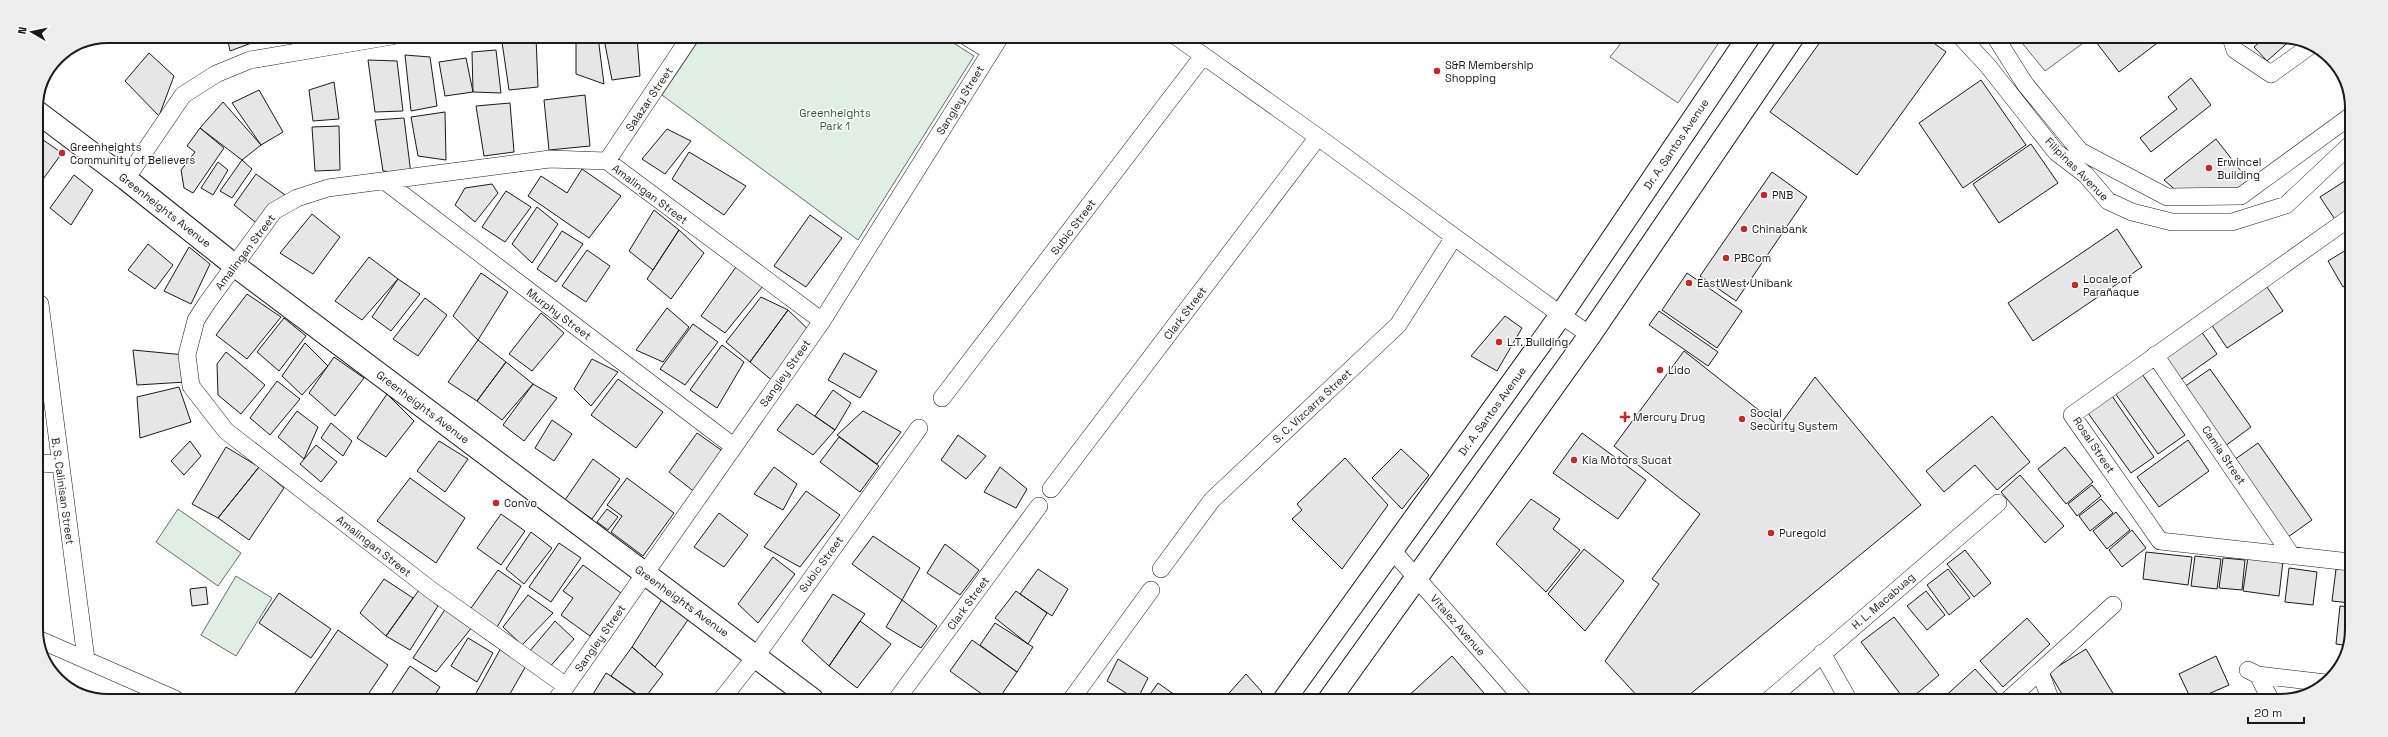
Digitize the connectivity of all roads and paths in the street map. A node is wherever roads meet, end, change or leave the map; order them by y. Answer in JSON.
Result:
{"nodes":[{"id":1,"x":351,"y":43,"type":"edge"},
{"id":2,"x":686,"y":43,"type":"edge"},
{"id":3,"x":977,"y":43,"type":"edge"},
{"id":4,"x":996,"y":43,"type":"edge"},
{"id":5,"x":1185,"y":43,"type":"edge"},
{"id":6,"x":1745,"y":43,"type":"edge"},
{"id":7,"x":1789,"y":43,"type":"edge"},
{"id":8,"x":1967,"y":43,"type":"edge"},
{"id":9,"x":2000,"y":43,"type":"edge"},
{"id":10,"x":2233,"y":43,"type":"edge"},
{"id":11,"x":2306,"y":49,"type":"edge"},
{"id":12,"x":990,"y":51,"type":"junction"},
{"id":13,"x":2008,"y":55,"type":"junction"},
{"id":14,"x":1203,"y":56,"type":"junction"},
{"id":15,"x":1988,"y":66,"type":"junction"},
{"id":16,"x":2025,"y":84,"type":"junction"},
{"id":17,"x":2010,"y":93,"type":"junction"},
{"id":18,"x":43,"y":116,"type":"edge"},
{"id":19,"x":2345,"y":120,"type":"edge"},
{"id":20,"x":1318,"y":137,"type":"junction"},
{"id":21,"x":2345,"y":150,"type":"edge"},
{"id":22,"x":607,"y":161,"type":"junction"},
{"id":23,"x":2126,"y":177,"type":"junction"},
{"id":24,"x":126,"y":179,"type":"junction"},
{"id":25,"x":386,"y":182,"type":"junction"},
{"id":26,"x":2108,"y":201,"type":"junction"},
{"id":27,"x":2345,"y":220,"type":"edge"},
{"id":28,"x":1454,"y":237,"type":"junction"},
{"id":29,"x":234,"y":265,"type":"junction"},
{"id":30,"x":1561,"y":315,"type":"junction"},
{"id":31,"x":822,"y":321,"type":"junction"},
{"id":32,"x":43,"y":329,"type":"edge"},
{"id":33,"x":1590,"y":335,"type":"junction"},
{"id":34,"x":2155,"y":355,"type":"junction"},
{"id":35,"x":942,"y":398,"type":"dead end"},
{"id":36,"x":919,"y":428,"type":"dead end"},
{"id":37,"x":733,"y":446,"type":"junction"},
{"id":38,"x":43,"y":463,"type":"edge"},
{"id":39,"x":59,"y":464,"type":"junction"},
{"id":40,"x":1052,"y":489,"type":"dead end"},
{"id":41,"x":1998,"y":503,"type":"dead end"},
{"id":42,"x":1039,"y":506,"type":"dead end"},
{"id":43,"x":1392,"y":550,"type":"junction"},
{"id":44,"x":2292,"y":556,"type":"junction"},
{"id":45,"x":2345,"y":561,"type":"edge"},
{"id":46,"x":1161,"y":568,"type":"dead end"},
{"id":47,"x":645,"y":574,"type":"junction"},
{"id":48,"x":1417,"y":578,"type":"junction"},
{"id":49,"x":1151,"y":590,"type":"dead end"},
{"id":50,"x":2113,"y":605,"type":"dead end"},
{"id":51,"x":44,"y":642,"type":"edge"},
{"id":52,"x":1822,"y":653,"type":"junction"},
{"id":53,"x":756,"y":656,"type":"junction"},
{"id":54,"x":86,"y":659,"type":"junction"},
{"id":55,"x":2040,"y":672,"type":"junction"},
{"id":56,"x":2318,"y":682,"type":"edge"},
{"id":57,"x":562,"y":693,"type":"edge"},
{"id":58,"x":164,"y":694,"type":"edge"},
{"id":59,"x":726,"y":694,"type":"edge"},
{"id":60,"x":805,"y":694,"type":"edge"},
{"id":61,"x":901,"y":694,"type":"edge"},
{"id":62,"x":1075,"y":694,"type":"edge"},
{"id":63,"x":1288,"y":694,"type":"edge"},
{"id":64,"x":1332,"y":694,"type":"edge"},
{"id":65,"x":1519,"y":694,"type":"edge"},
{"id":66,"x":1777,"y":694,"type":"edge"},
{"id":67,"x":1846,"y":694,"type":"edge"},
{"id":68,"x":2015,"y":694,"type":"edge"},
{"id":69,"x":2048,"y":694,"type":"edge"},
{"id":70,"x":2267,"y":694,"type":"edge"}],
"edges":[{"from":1,"to":24,"type":"street"},
{"from":2,"to":22,"type":"street","name":"Salazar Street"},
{"from":3,"to":12,"type":"street"},
{"from":4,"to":12,"type":"street","name":"Sangley Street"},
{"from":5,"to":14,"type":"street"},
{"from":6,"to":30,"type":"main road","name":"Dr. A. Santos Avenue"},
{"from":7,"to":33,"type":"main road"},
{"from":8,"to":15,"type":"street","name":"Filipinas Avenue"},
{"from":9,"to":13,"type":"street","name":"Filipinas Avenue"},
{"from":10,"to":11,"type":"street"},
{"from":12,"to":31,"type":"street","name":"Sangley Street"},
{"from":13,"to":15,"type":"street"},
{"from":13,"to":16,"type":"street","name":"Filipinas Avenue"},
{"from":14,"to":20,"type":"street"},
{"from":14,"to":35,"type":"street","name":"Subic Street"},
{"from":15,"to":17,"type":"street","name":"Filipinas Avenue"},
{"from":16,"to":17,"type":"street"},
{"from":16,"to":23,"type":"street","name":"Filipinas Avenue"},
{"from":17,"to":26,"type":"street","name":"Filipinas Avenue"},
{"from":18,"to":24,"type":"main road","name":"Greenheights Avenue"},
{"from":19,"to":23,"type":"street","name":"Filipinas Avenue"},
{"from":20,"to":28,"type":"street"},
{"from":20,"to":40,"type":"street","name":"Clark Street"},
{"from":21,"to":26,"type":"street","name":"Filipinas Avenue"},
{"from":22,"to":25,"type":"street","name":"Amalingan Street"},
{"from":22,"to":31,"type":"street","name":"Amalingan Street"},
{"from":23,"to":26,"type":"street"},
{"from":24,"to":29,"type":"main road","name":"Greenheights Avenue"},
{"from":25,"to":29,"type":"street","name":"Amalingan Street"},
{"from":25,"to":37,"type":"street","name":"Murphy Street"},
{"from":27,"to":34,"type":"street","name":"Rosal Street"},
{"from":28,"to":30,"type":"street"},
{"from":28,"to":46,"type":"street","name":"S. C. Vizcarra Street"},
{"from":29,"to":47,"type":"main road","name":"Greenheights Avenue"},
{"from":29,"to":57,"type":"street","name":"Amalingan Street"},
{"from":30,"to":33,"type":"street"},
{"from":30,"to":43,"type":"main road","name":"Dr. A. Santos Avenue"},
{"from":31,"to":37,"type":"street","name":"Sangley Street"},
{"from":32,"to":39,"type":"street","name":"B. S. Calinisan Street"},
{"from":33,"to":48,"type":"main road"},
{"from":34,"to":44,"type":"street","name":"Camia Street"},
{"from":34,"to":44,"type":"street","name":"Rosal Street"},
{"from":36,"to":53,"type":"street","name":"Subic Street"},
{"from":37,"to":47,"type":"street","name":"Sangley Street"},
{"from":38,"to":39,"type":"street"},
{"from":39,"to":54,"type":"street","name":"B. S. Calinisan Street"},
{"from":41,"to":52,"type":"street","name":"H. L. Macabuag"},
{"from":42,"to":61,"type":"street","name":"Clark Street"},
{"from":43,"to":48,"type":"street","name":"Vitalez Avenue"},
{"from":43,"to":63,"type":"main road","name":"Dr. A. Santos Avenue"},
{"from":44,"to":45,"type":"street","name":"Rosal Street"},
{"from":47,"to":53,"type":"main road","name":"Greenheights Avenue"},
{"from":47,"to":57,"type":"street","name":"Sangley Street"},
{"from":48,"to":64,"type":"main road"},
{"from":48,"to":65,"type":"street","name":"Vitalez Avenue"},
{"from":49,"to":62,"type":"street"},
{"from":50,"to":55,"type":"street"},
{"from":51,"to":54,"type":"street"},
{"from":52,"to":66,"type":"street","name":"H. L. Macabuag"},
{"from":52,"to":67,"type":"street"},
{"from":53,"to":59,"type":"street","name":"Subic Street"},
{"from":53,"to":60,"type":"main road","name":"Greenheights Avenue"},
{"from":54,"to":58,"type":"street"},
{"from":55,"to":68,"type":"street"},
{"from":55,"to":69,"type":"street"},
{"from":56,"to":70,"type":"street"}]}
